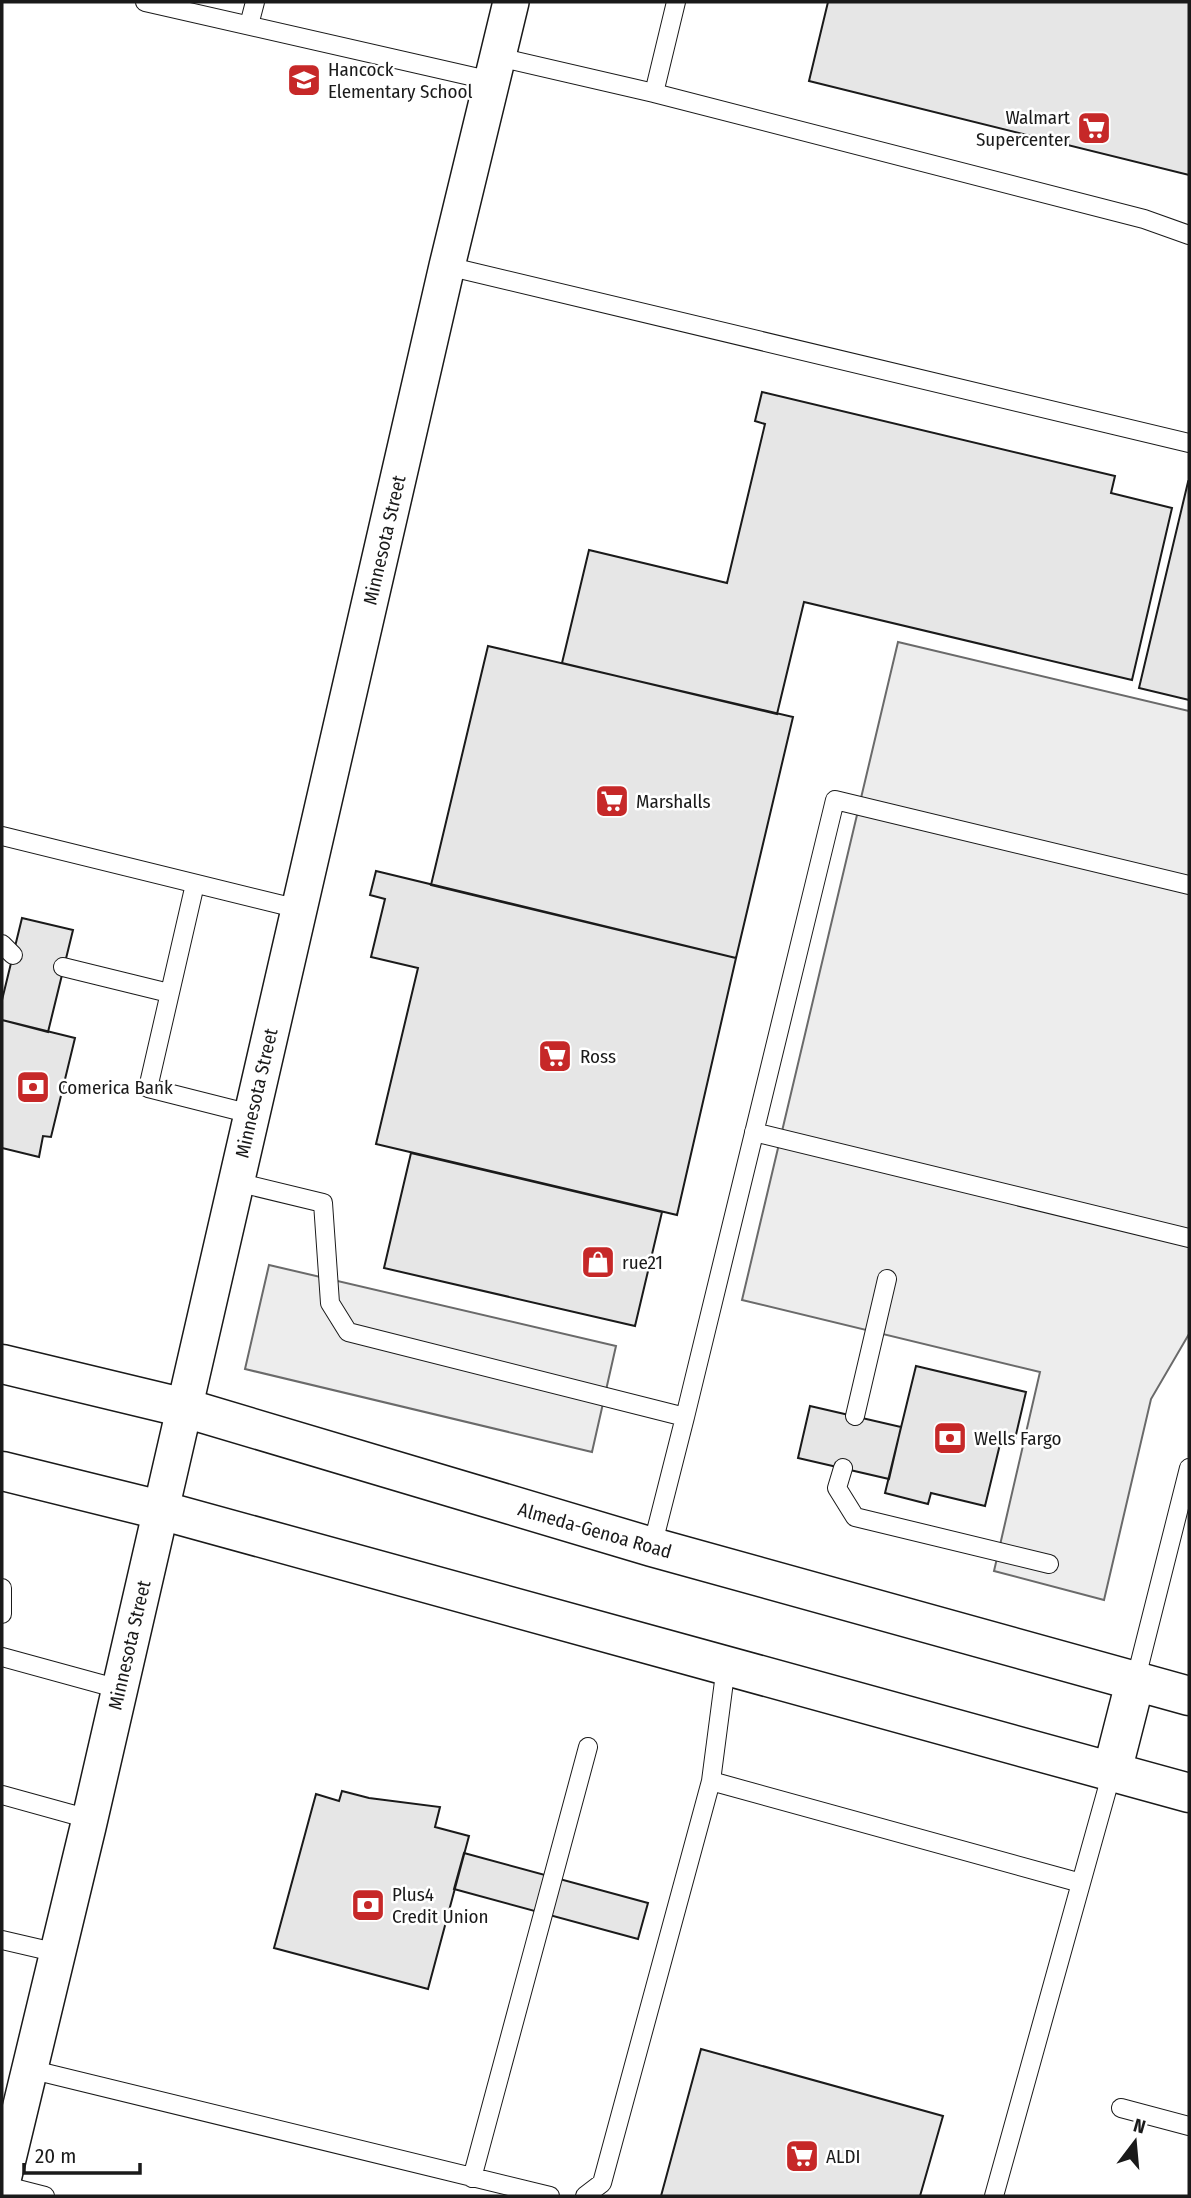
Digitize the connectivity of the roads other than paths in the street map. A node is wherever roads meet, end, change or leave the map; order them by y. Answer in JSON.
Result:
{"nodes":[{"id":1,"x":145,"y":2,"type":"edge"},
{"id":2,"x":255,"y":2,"type":"edge"},
{"id":3,"x":511,"y":2,"type":"edge"},
{"id":4,"x":676,"y":2,"type":"edge"},
{"id":5,"x":249,"y":26,"type":"junction"},
{"id":6,"x":495,"y":69,"type":"junction"},
{"id":7,"x":654,"y":93,"type":"junction"},
{"id":8,"x":1189,"y":235,"type":"edge"},
{"id":9,"x":447,"y":267,"type":"junction"},
{"id":10,"x":1189,"y":443,"type":"edge"},
{"id":11,"x":2,"y":836,"type":"edge"},
{"id":12,"x":195,"y":884,"type":"junction"},
{"id":13,"x":1189,"y":885,"type":"edge"},
{"id":14,"x":299,"y":909,"type":"junction"},
{"id":15,"x":63,"y":967,"type":"dead end"},
{"id":16,"x":169,"y":993,"type":"junction"},
{"id":17,"x":251,"y":1114,"type":"junction"},
{"id":18,"x":754,"y":1132,"type":"junction"},
{"id":19,"x":236,"y":1182,"type":"junction"},
{"id":20,"x":1189,"y":1238,"type":"edge"},
{"id":21,"x":887,"y":1279,"type":"dead end"},
{"id":22,"x":2,"y":1364,"type":"edge"},
{"id":23,"x":185,"y":1408,"type":"junction"},
{"id":24,"x":855,"y":1416,"type":"dead end"},
{"id":25,"x":685,"y":1417,"type":"junction"},
{"id":26,"x":842,"y":1468,"type":"dead end"},
{"id":27,"x":1189,"y":1468,"type":"edge"},
{"id":28,"x":2,"y":1471,"type":"edge"},
{"id":29,"x":160,"y":1510,"type":"junction"},
{"id":30,"x":652,"y":1546,"type":"junction"},
{"id":31,"x":1049,"y":1564,"type":"dead end"},
{"id":32,"x":2,"y":1588,"type":"edge"},
{"id":33,"x":2,"y":1615,"type":"edge"},
{"id":34,"x":2,"y":1657,"type":"edge"},
{"id":35,"x":726,"y":1666,"type":"junction"},
{"id":36,"x":1135,"y":1682,"type":"junction"},
{"id":37,"x":119,"y":1689,"type":"junction"},
{"id":38,"x":1189,"y":1696,"type":"edge"},
{"id":39,"x":588,"y":1747,"type":"dead end"},
{"id":40,"x":1112,"y":1772,"type":"junction"},
{"id":41,"x":711,"y":1781,"type":"junction"},
{"id":42,"x":1189,"y":1793,"type":"edge"},
{"id":43,"x":2,"y":1794,"type":"edge"},
{"id":44,"x":89,"y":1819,"type":"junction"},
{"id":45,"x":1081,"y":1883,"type":"junction"},
{"id":46,"x":2,"y":1940,"type":"edge"},
{"id":47,"x":58,"y":1953,"type":"junction"},
{"id":48,"x":29,"y":2069,"type":"junction"},
{"id":49,"x":1121,"y":2108,"type":"dead end"},
{"id":50,"x":1189,"y":2126,"type":"edge"},
{"id":51,"x":472,"y":2178,"type":"junction"},
{"id":52,"x":2,"y":2184,"type":"edge"},
{"id":53,"x":45,"y":2196,"type":"edge"},
{"id":54,"x":550,"y":2196,"type":"edge"},
{"id":55,"x":585,"y":2196,"type":"edge"},
{"id":56,"x":994,"y":2196,"type":"edge"}],
"edges":[{"from":1,"to":5,"type":"lane"},
{"from":2,"to":5,"type":"lane"},
{"from":3,"to":6,"type":"street","name":"Minnesota Street"},
{"from":4,"to":7,"type":"lane"},
{"from":5,"to":6,"type":"lane"},
{"from":6,"to":7,"type":"lane"},
{"from":6,"to":9,"type":"street","name":"Minnesota Street"},
{"from":7,"to":8,"type":"lane"},
{"from":9,"to":10,"type":"lane"},
{"from":9,"to":14,"type":"street","name":"Minnesota Street"},
{"from":11,"to":12,"type":"lane"},
{"from":12,"to":14,"type":"lane"},
{"from":12,"to":16,"type":"lane"},
{"from":13,"to":18,"type":"lane"},
{"from":14,"to":17,"type":"street","name":"Minnesota Street"},
{"from":15,"to":16,"type":"lane"},
{"from":16,"to":17,"type":"lane"},
{"from":17,"to":19,"type":"street","name":"Minnesota Street"},
{"from":18,"to":20,"type":"lane"},
{"from":18,"to":25,"type":"lane"},
{"from":19,"to":23,"type":"street","name":"Minnesota Street"},
{"from":19,"to":25,"type":"lane"},
{"from":21,"to":24,"type":"lane"},
{"from":22,"to":23,"type":"main road","name":"Almeda-Genoa Road"},
{"from":23,"to":29,"type":"street","name":"Minnesota Street"},
{"from":23,"to":30,"type":"main road","name":"Almeda-Genoa Road"},
{"from":25,"to":30,"type":"lane"},
{"from":26,"to":31,"type":"lane"},
{"from":27,"to":36,"type":"lane"},
{"from":28,"to":29,"type":"main road"},
{"from":29,"to":35,"type":"main road"},
{"from":29,"to":37,"type":"street","name":"Minnesota Street"},
{"from":30,"to":36,"type":"main road","name":"Almeda-Genoa Road"},
{"from":32,"to":33,"type":"lane"},
{"from":34,"to":37,"type":"lane"},
{"from":35,"to":40,"type":"main road"},
{"from":35,"to":41,"type":"lane"},
{"from":36,"to":38,"type":"main road","name":"Almeda-Genoa Road"},
{"from":36,"to":40,"type":"main road"},
{"from":37,"to":44,"type":"street","name":"Minnesota Street"},
{"from":39,"to":51,"type":"lane"},
{"from":40,"to":42,"type":"main road"},
{"from":40,"to":45,"type":"lane"},
{"from":41,"to":45,"type":"lane"},
{"from":41,"to":55,"type":"lane"},
{"from":43,"to":44,"type":"lane"},
{"from":44,"to":47,"type":"street","name":"Minnesota Street"},
{"from":45,"to":56,"type":"lane"},
{"from":46,"to":47,"type":"lane"},
{"from":47,"to":48,"type":"street","name":"Minnesota Street"},
{"from":48,"to":51,"type":"lane"},
{"from":48,"to":52,"type":"street","name":"Minnesota Street"},
{"from":49,"to":50,"type":"lane"},
{"from":51,"to":54,"type":"lane"},
{"from":52,"to":53,"type":"lane"}]}
